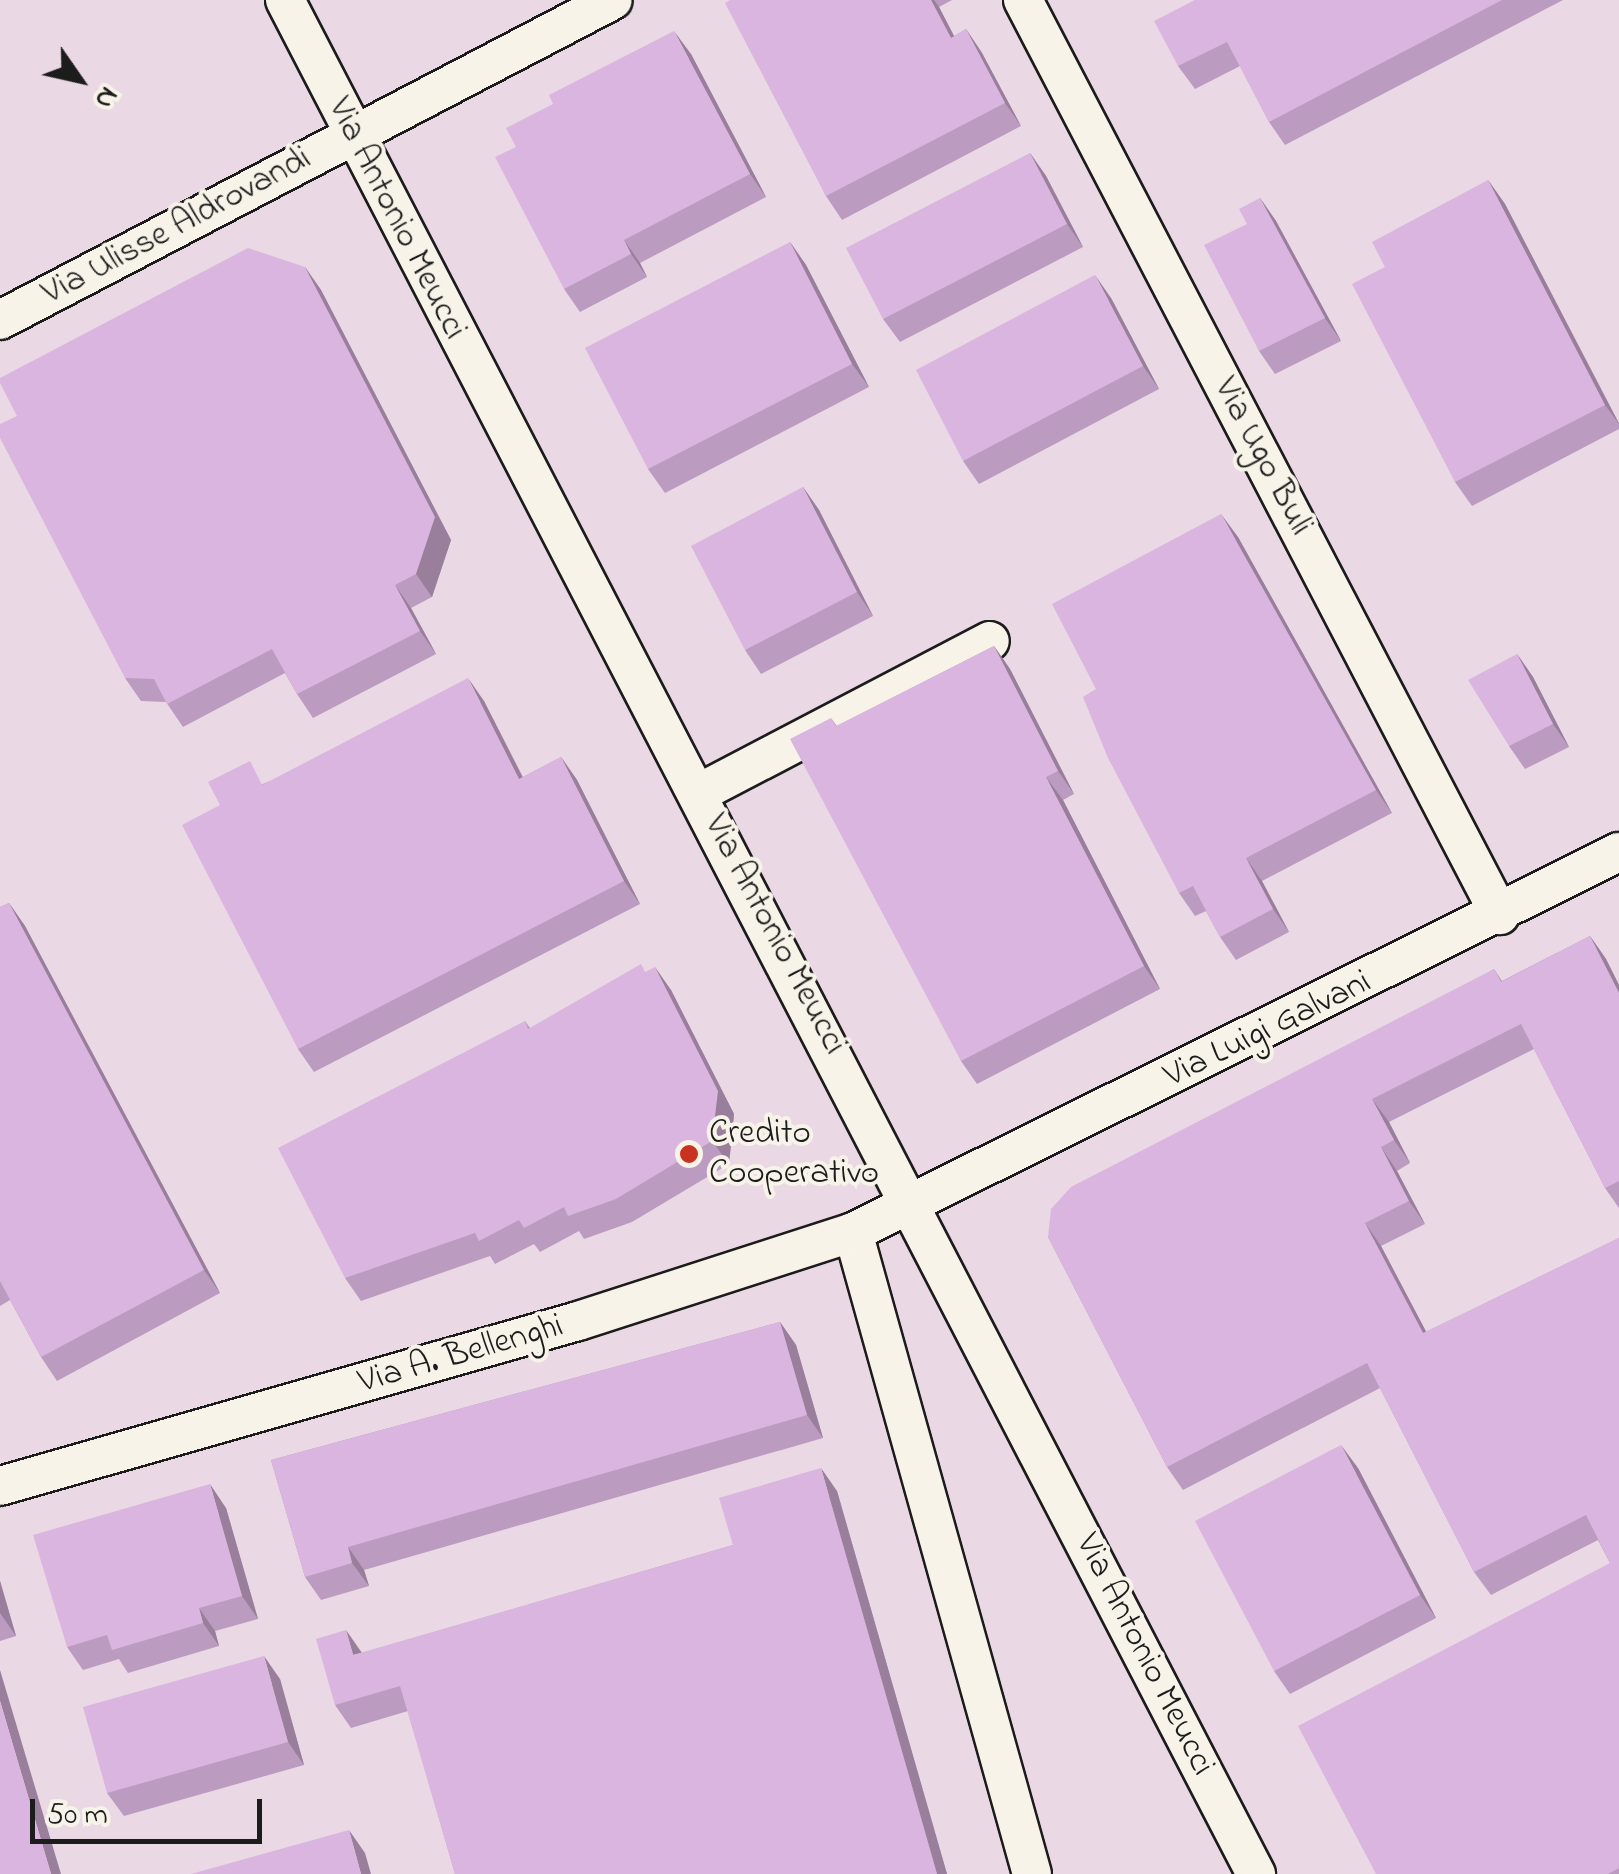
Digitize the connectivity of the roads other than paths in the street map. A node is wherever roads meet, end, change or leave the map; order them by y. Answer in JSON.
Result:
{"nodes":[{"id":1,"x":285,"y":0,"type":"edge"},
{"id":2,"x":612,"y":0,"type":"edge"},
{"id":3,"x":1023,"y":0,"type":"edge"},
{"id":4,"x":354,"y":133,"type":"junction"},
{"id":5,"x":0,"y":320,"type":"edge"},
{"id":6,"x":990,"y":641,"type":"dead end"},
{"id":7,"x":698,"y":794,"type":"junction"},
{"id":8,"x":1619,"y":852,"type":"edge"},
{"id":9,"x":1500,"y":915,"type":"junction"},
{"id":10,"x":916,"y":1206,"type":"junction"},
{"id":11,"x":853,"y":1232,"type":"junction"},
{"id":12,"x":0,"y":1486,"type":"edge"},
{"id":13,"x":1032,"y":1874,"type":"edge"},
{"id":14,"x":1256,"y":1874,"type":"edge"}],
"edges":[{"from":1,"to":4,"type":"street","name":"Via Antonio Meucci"},
{"from":2,"to":4,"type":"street","name":"Via Ulisse Aldrovandi"},
{"from":3,"to":9,"type":"street","name":"Via Ugo Buli"},
{"from":4,"to":5,"type":"street","name":"Via Ulisse Aldrovandi"},
{"from":4,"to":7,"type":"street","name":"Via Antonio Meucci"},
{"from":6,"to":7,"type":"street"},
{"from":7,"to":10,"type":"street","name":"Via Antonio Meucci"},
{"from":8,"to":9,"type":"street","name":"Via Luigi Galvani"},
{"from":9,"to":10,"type":"street","name":"Via Luigi Galvani"},
{"from":10,"to":11,"type":"street","name":"Via A. Bellenghi"},
{"from":10,"to":14,"type":"street","name":"Via Antonio Meucci"},
{"from":11,"to":12,"type":"street","name":"Via A. Bellenghi"},
{"from":11,"to":13,"type":"street"}]}
